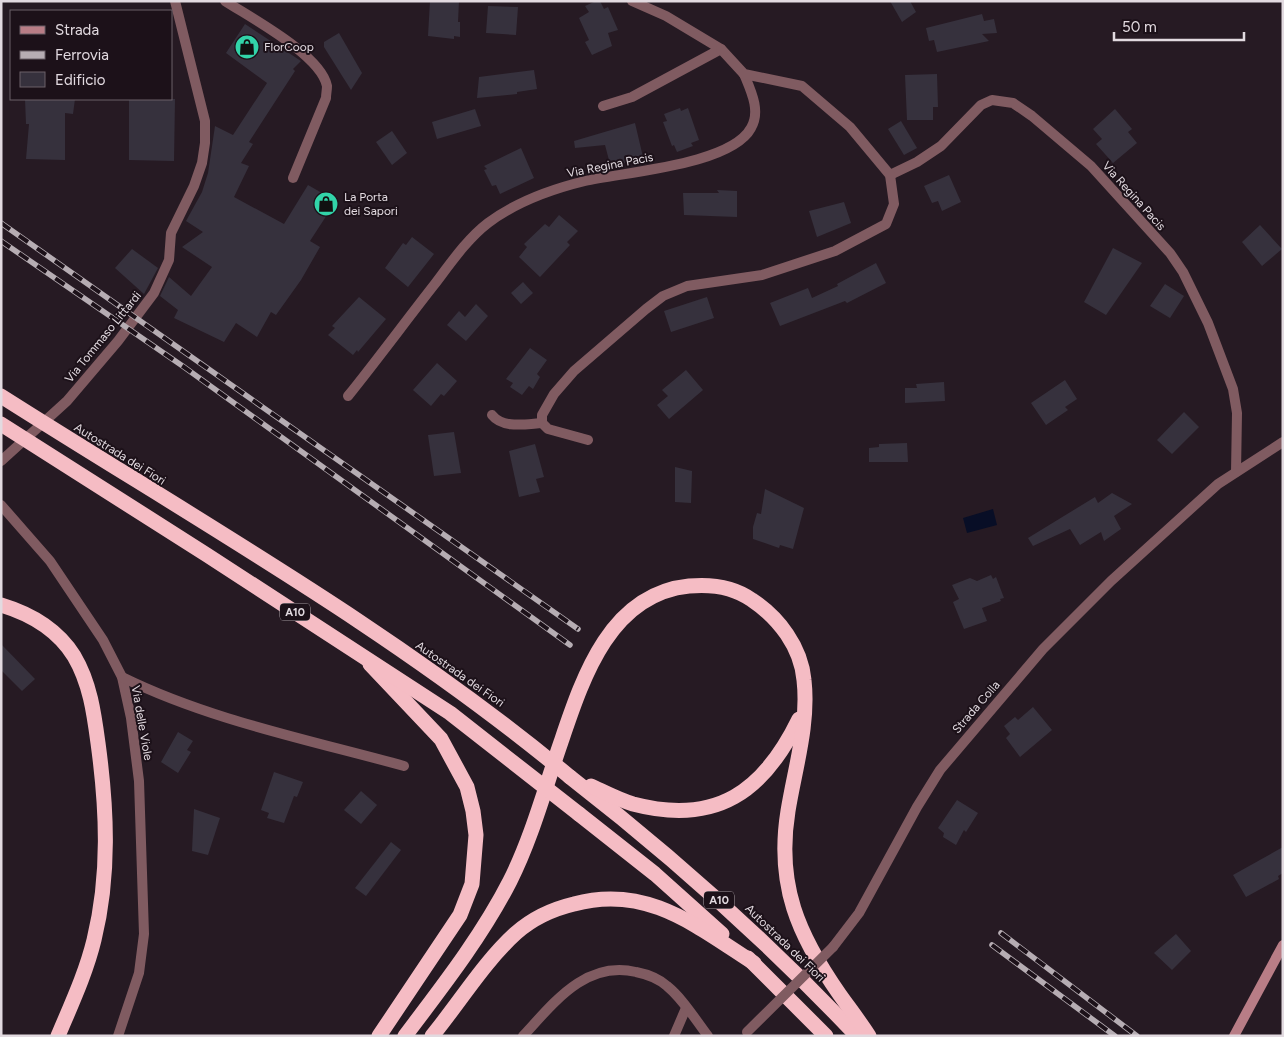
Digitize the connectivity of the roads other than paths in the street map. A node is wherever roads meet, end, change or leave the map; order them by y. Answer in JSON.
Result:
{"nodes":[{"id":1,"x":175,"y":1,"type":"edge"},
{"id":2,"x":225,"y":1,"type":"edge"},
{"id":3,"x":632,"y":1,"type":"edge"},
{"id":4,"x":721,"y":49,"type":"junction"},
{"id":5,"x":744,"y":74,"type":"junction"},
{"id":6,"x":603,"y":106,"type":"dead end"},
{"id":7,"x":890,"y":175,"type":"junction"},
{"id":8,"x":293,"y":178,"type":"dead end"},
{"id":9,"x":1,"y":396,"type":"edge"},
{"id":10,"x":348,"y":396,"type":"dead end"},
{"id":11,"x":492,"y":415,"type":"dead end"},
{"id":12,"x":542,"y":423,"type":"junction"},
{"id":13,"x":1,"y":424,"type":"edge"},
{"id":14,"x":588,"y":440,"type":"dead end"},
{"id":15,"x":1283,"y":442,"type":"edge"},
{"id":16,"x":1,"y":461,"type":"edge"},
{"id":17,"x":1236,"y":472,"type":"junction"},
{"id":18,"x":1,"y":505,"type":"edge"},
{"id":19,"x":1,"y":605,"type":"edge"},
{"id":20,"x":362,"y":655,"type":"junction"},
{"id":21,"x":122,"y":676,"type":"junction"},
{"id":22,"x":803,"y":710,"type":"junction"},
{"id":23,"x":404,"y":766,"type":"dead end"},
{"id":24,"x":570,"y":777,"type":"junction"},
{"id":25,"x":1283,"y":945,"type":"edge"},
{"id":26,"x":754,"y":963,"type":"junction"},
{"id":27,"x":686,"y":1008,"type":"junction"},
{"id":28,"x":744,"y":1034,"type":"edge"},
{"id":29,"x":58,"y":1036,"type":"edge"},
{"id":30,"x":118,"y":1036,"type":"edge"},
{"id":31,"x":379,"y":1036,"type":"edge"},
{"id":32,"x":405,"y":1036,"type":"edge"},
{"id":33,"x":432,"y":1036,"type":"edge"},
{"id":34,"x":523,"y":1036,"type":"edge"},
{"id":35,"x":674,"y":1036,"type":"edge"},
{"id":36,"x":708,"y":1036,"type":"edge"},
{"id":37,"x":826,"y":1036,"type":"edge"},
{"id":38,"x":857,"y":1036,"type":"edge"},
{"id":39,"x":869,"y":1036,"type":"edge"},
{"id":40,"x":1234,"y":1036,"type":"edge"}],
"edges":[{"from":1,"to":16,"type":"street","name":"Via Tommaso Littardi"},
{"from":2,"to":8,"type":"street"},
{"from":3,"to":4,"type":"street","name":"Via Regina Pacis"},
{"from":4,"to":5,"type":"street","name":"Via Regina Pacis"},
{"from":4,"to":6,"type":"street"},
{"from":5,"to":7,"type":"street"},
{"from":5,"to":10,"type":"street","name":"Via Regina Pacis"},
{"from":7,"to":12,"type":"street"},
{"from":7,"to":17,"type":"street","name":"Via Regina Pacis"},
{"from":9,"to":24,"type":"highway","name":"Autostrada dei Fiori","number":"A10","bridge":true},
{"from":11,"to":12,"type":"street"},
{"from":12,"to":14,"type":"street"},
{"from":13,"to":20,"type":"highway","number":"A10","bridge":true},
{"from":15,"to":17,"type":"street","name":"Strada Colla"},
{"from":17,"to":28,"type":"street","name":"Strada Colla","bridge":true},
{"from":18,"to":21,"type":"street"},
{"from":19,"to":29,"type":"highway"},
{"from":20,"to":26,"type":"highway","number":"A10","bridge":true},
{"from":20,"to":31,"type":"highway","bridge":true},
{"from":21,"to":23,"type":"street","name":"Via delle Viole"},
{"from":21,"to":30,"type":"street","name":"Via delle Viole"},
{"from":22,"to":24,"type":"highway"},
{"from":22,"to":32,"type":"highway"},
{"from":22,"to":39,"type":"highway"},
{"from":24,"to":38,"type":"highway","name":"Autostrada dei Fiori","number":"A10"},
{"from":25,"to":40,"type":"main road"},
{"from":26,"to":33,"type":"highway"},
{"from":26,"to":37,"type":"highway","number":"A10"},
{"from":27,"to":34,"type":"street"},
{"from":27,"to":35,"type":"street"},
{"from":27,"to":36,"type":"street"}]}
